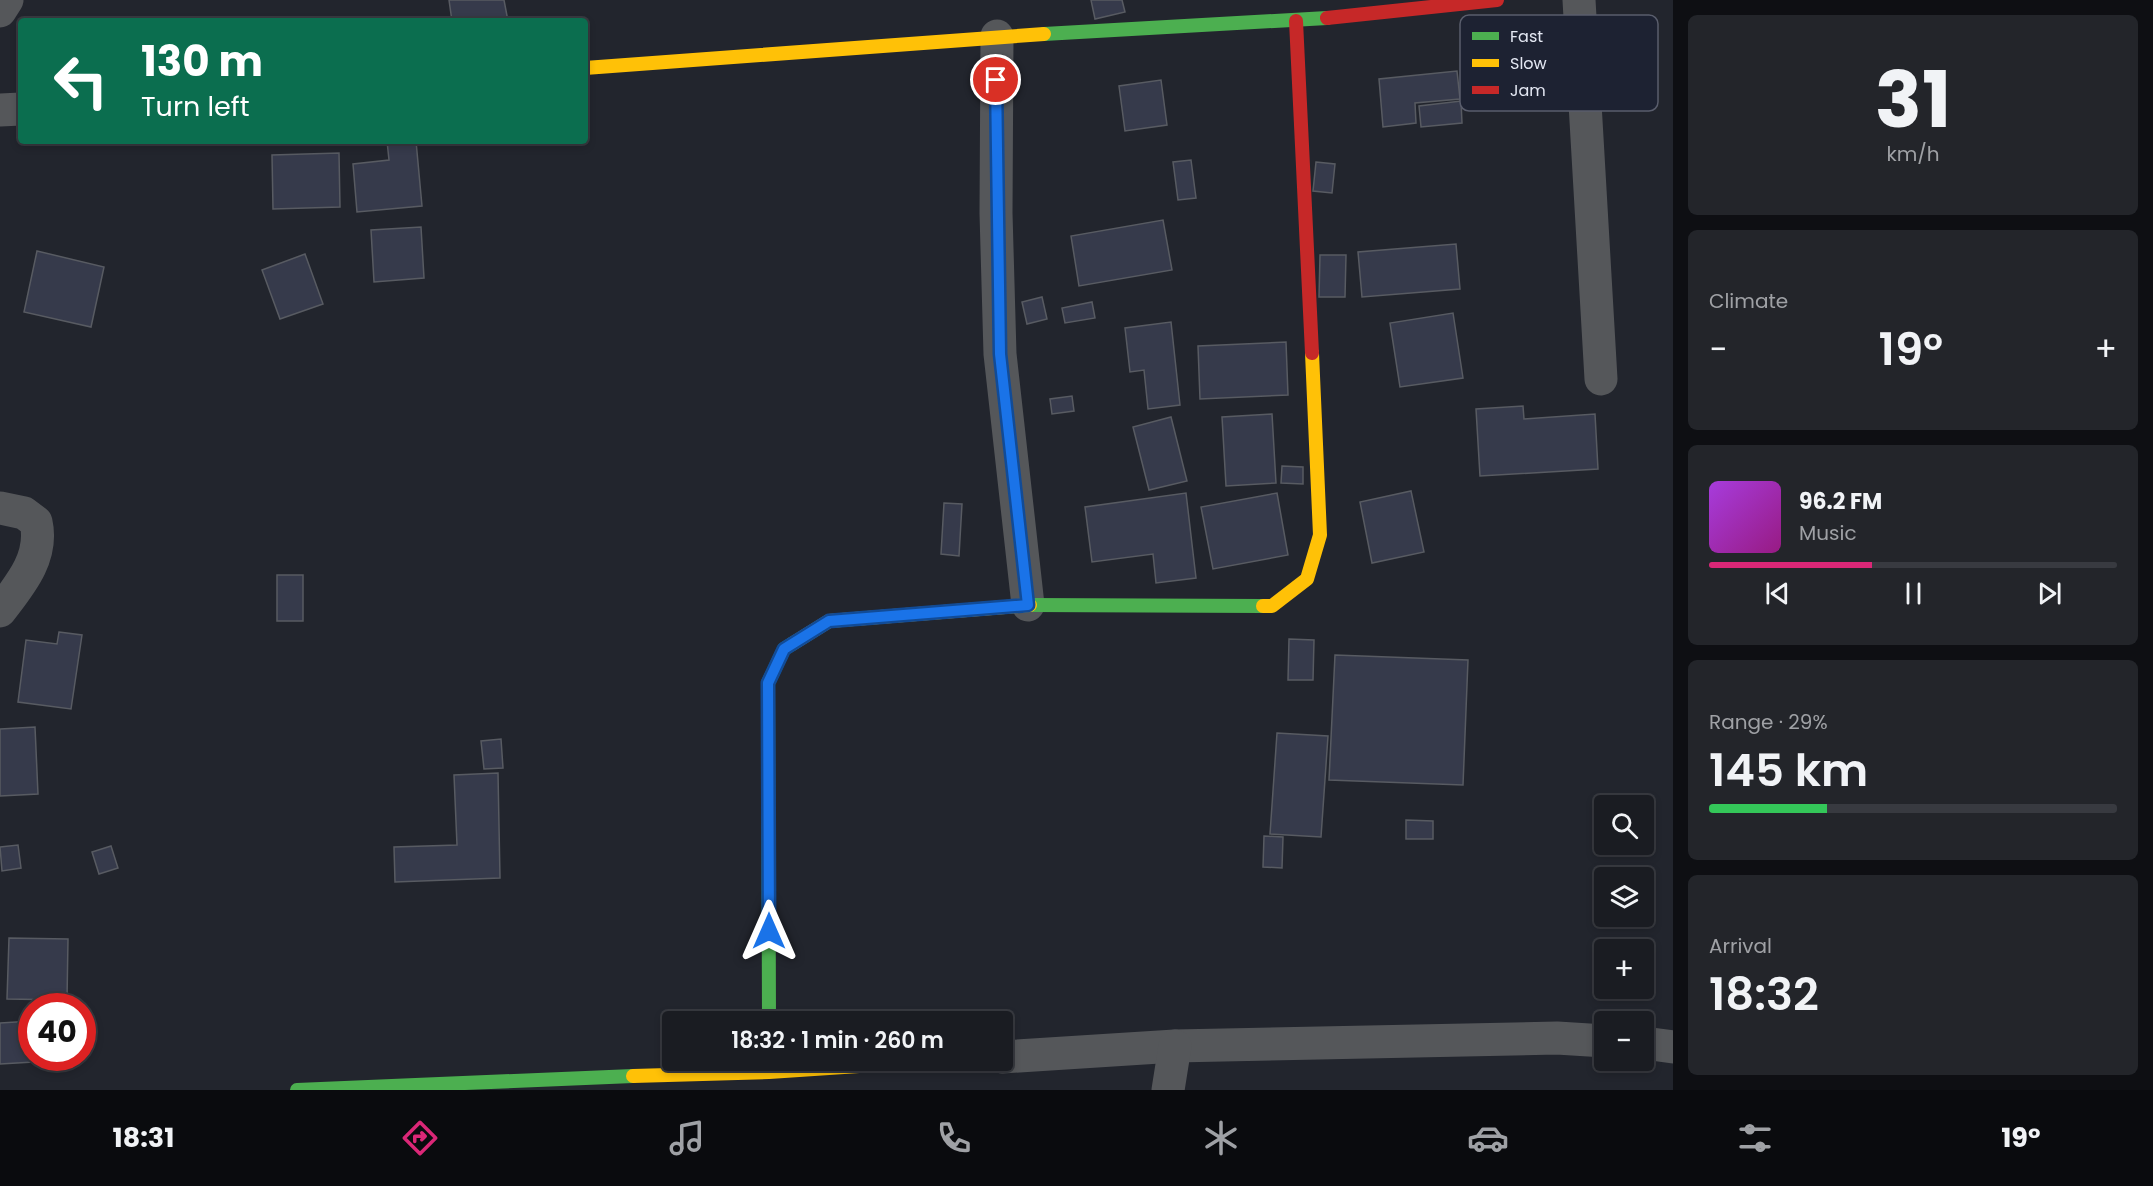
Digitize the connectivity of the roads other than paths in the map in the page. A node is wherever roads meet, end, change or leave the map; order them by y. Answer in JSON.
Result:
{"nodes":[{"id":1,"x":7,"y":0,"type":"edge"},
{"id":2,"x":1497,"y":0,"type":"edge"},
{"id":3,"x":1579,"y":0,"type":"edge"},
{"id":4,"x":0,"y":11,"type":"edge"},
{"id":5,"x":1580,"y":15,"type":"edge"},
{"id":6,"x":1296,"y":21,"type":"junction"},
{"id":7,"x":997,"y":36,"type":"junction"},
{"id":8,"x":588,"y":68,"type":"edge"},
{"id":9,"x":18,"y":109,"type":"edge"},
{"id":10,"x":0,"y":110,"type":"edge"},
{"id":11,"x":1585,"y":111,"type":"edge"},
{"id":12,"x":1601,"y":380,"type":"dead end"},
{"id":13,"x":0,"y":508,"type":"edge"},
{"id":14,"x":1028,"y":605,"type":"junction"},
{"id":15,"x":0,"y":611,"type":"edge"},
{"id":16,"x":769,"y":1011,"type":"edge"},
{"id":17,"x":1594,"y":1040,"type":"edge"},
{"id":18,"x":1654,"y":1044,"type":"edge"},
{"id":19,"x":1176,"y":1046,"type":"junction"},
{"id":20,"x":1673,"y":1047,"type":"edge"},
{"id":21,"x":1013,"y":1056,"type":"edge"},
{"id":22,"x":673,"y":1071,"type":"edge"},
{"id":23,"x":327,"y":1089,"type":"edge"},
{"id":24,"x":297,"y":1090,"type":"edge"},
{"id":25,"x":1168,"y":1090,"type":"edge"}],
"edges":[{"from":1,"to":4,"type":"street"},
{"from":2,"to":6,"type":"street"},
{"from":3,"to":5,"type":"street"},
{"from":6,"to":7,"type":"street"},
{"from":6,"to":14,"type":"street"},
{"from":7,"to":8,"type":"street"},
{"from":7,"to":14,"type":"street"},
{"from":9,"to":10,"type":"street"},
{"from":11,"to":12,"type":"street"},
{"from":13,"to":15,"type":"street"},
{"from":14,"to":16,"type":"street"},
{"from":17,"to":19,"type":"street"},
{"from":18,"to":20,"type":"street"},
{"from":19,"to":21,"type":"street"},
{"from":19,"to":25,"type":"street"},
{"from":22,"to":23,"type":"street"},
{"from":23,"to":24,"type":"street"}]}
